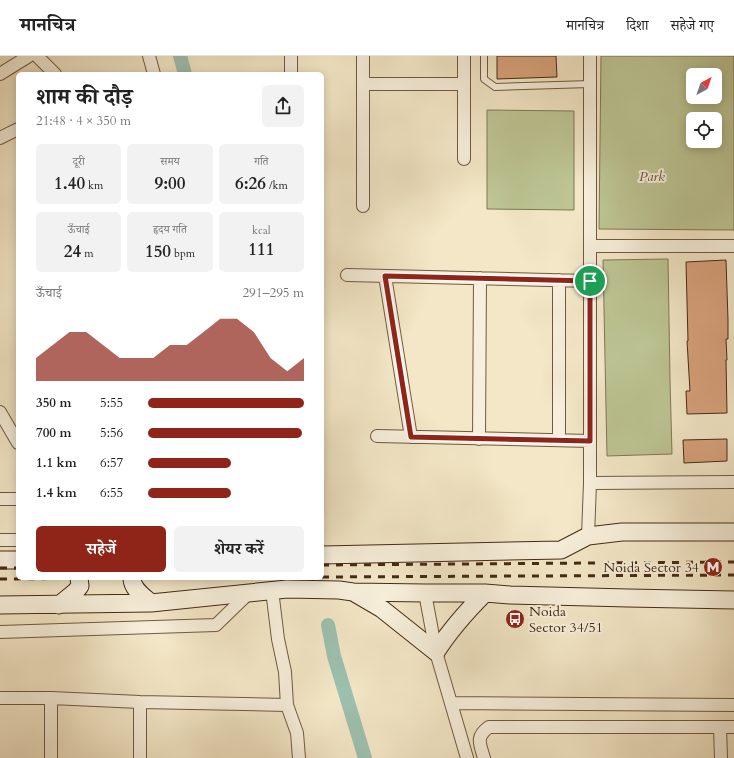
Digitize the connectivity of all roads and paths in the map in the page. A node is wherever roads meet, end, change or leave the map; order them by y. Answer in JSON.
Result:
{"nodes":[{"id":1,"x":29,"y":56,"type":"edge"},
{"id":2,"x":37,"y":56,"type":"edge"},
{"id":3,"x":149,"y":56,"type":"edge"},
{"id":4,"x":291,"y":56,"type":"edge"},
{"id":5,"x":363,"y":56,"type":"edge"},
{"id":6,"x":464,"y":56,"type":"edge"},
{"id":7,"x":484,"y":56,"type":"edge"},
{"id":8,"x":590,"y":56,"type":"edge"},
{"id":9,"x":53,"y":72,"type":"edge"},
{"id":10,"x":153,"y":72,"type":"edge"},
{"id":11,"x":291,"y":72,"type":"edge"},
{"id":12,"x":0,"y":74,"type":"edge"},
{"id":13,"x":363,"y":84,"type":"junction"},
{"id":14,"x":464,"y":84,"type":"junction"},
{"id":15,"x":590,"y":84,"type":"junction"},
{"id":16,"x":16,"y":130,"type":"edge"},
{"id":17,"x":0,"y":138,"type":"edge"},
{"id":18,"x":464,"y":159,"type":"dead end"},
{"id":19,"x":364,"y":206,"type":"dead end"},
{"id":20,"x":590,"y":246,"type":"junction"},
{"id":21,"x":734,"y":246,"type":"edge"},
{"id":22,"x":347,"y":275,"type":"dead end"},
{"id":23,"x":385,"y":276,"type":"junction"},
{"id":24,"x":480,"y":278,"type":"junction"},
{"id":25,"x":559,"y":280,"type":"junction"},
{"id":26,"x":590,"y":281,"type":"junction"},
{"id":27,"x":0,"y":412,"type":"edge"},
{"id":28,"x":377,"y":436,"type":"dead end"},
{"id":29,"x":411,"y":437,"type":"junction"},
{"id":30,"x":479,"y":439,"type":"junction"},
{"id":31,"x":16,"y":440,"type":"edge"},
{"id":32,"x":559,"y":440,"type":"junction"},
{"id":33,"x":590,"y":441,"type":"junction"},
{"id":34,"x":734,"y":482,"type":"edge"},
{"id":35,"x":590,"y":483,"type":"junction"},
{"id":36,"x":0,"y":499,"type":"edge"},
{"id":37,"x":16,"y":499,"type":"edge"},
{"id":38,"x":734,"y":532,"type":"edge"},
{"id":39,"x":588,"y":536,"type":"junction"},
{"id":40,"x":0,"y":540,"type":"edge"},
{"id":41,"x":16,"y":540,"type":"edge"},
{"id":42,"x":325,"y":555,"type":"edge"},
{"id":43,"x":0,"y":560,"type":"edge"},
{"id":44,"x":16,"y":560,"type":"edge"},
{"id":45,"x":79,"y":580,"type":"edge"},
{"id":46,"x":131,"y":580,"type":"edge"},
{"id":47,"x":280,"y":589,"type":"junction"},
{"id":48,"x":346,"y":591,"type":"junction"},
{"id":49,"x":250,"y":592,"type":"junction"},
{"id":50,"x":425,"y":593,"type":"junction"},
{"id":51,"x":485,"y":593,"type":"junction"},
{"id":52,"x":734,"y":600,"type":"edge"},
{"id":53,"x":151,"y":603,"type":"junction"},
{"id":54,"x":0,"y":605,"type":"edge"},
{"id":55,"x":59,"y":605,"type":"junction"},
{"id":56,"x":0,"y":632,"type":"edge"},
{"id":57,"x":436,"y":652,"type":"junction"},
{"id":58,"x":0,"y":698,"type":"edge"},
{"id":59,"x":51,"y":698,"type":"junction"},
{"id":60,"x":140,"y":702,"type":"junction"},
{"id":61,"x":452,"y":703,"type":"junction"},
{"id":62,"x":288,"y":705,"type":"junction"},
{"id":63,"x":734,"y":705,"type":"edge"},
{"id":64,"x":720,"y":727,"type":"junction"},
{"id":65,"x":734,"y":727,"type":"edge"},
{"id":66,"x":50,"y":758,"type":"edge"},
{"id":67,"x":140,"y":758,"type":"edge"},
{"id":68,"x":300,"y":758,"type":"edge"},
{"id":69,"x":467,"y":758,"type":"edge"},
{"id":70,"x":484,"y":758,"type":"edge"},
{"id":71,"x":721,"y":758,"type":"edge"}],
"edges":[{"from":1,"to":12,"type":"street"},
{"from":2,"to":9,"type":"street"},
{"from":3,"to":10,"type":"street"},
{"from":4,"to":11,"type":"street"},
{"from":5,"to":13,"type":"street"},
{"from":6,"to":14,"type":"street"},
{"from":7,"to":15,"type":"lane"},
{"from":8,"to":15,"type":"street"},
{"from":13,"to":14,"type":"street"},
{"from":13,"to":19,"type":"street"},
{"from":14,"to":18,"type":"street"},
{"from":15,"to":20,"type":"street"},
{"from":16,"to":17,"type":"street"},
{"from":20,"to":21,"type":"street"},
{"from":20,"to":26,"type":"street"},
{"from":22,"to":23,"type":"street"},
{"from":23,"to":24,"type":"street"},
{"from":23,"to":29,"type":"street"},
{"from":24,"to":25,"type":"street"},
{"from":24,"to":30,"type":"street"},
{"from":25,"to":26,"type":"street"},
{"from":25,"to":32,"type":"street"},
{"from":26,"to":33,"type":"street"},
{"from":27,"to":31,"type":"street"},
{"from":28,"to":29,"type":"street"},
{"from":29,"to":30,"type":"street"},
{"from":30,"to":32,"type":"street"},
{"from":32,"to":33,"type":"street"},
{"from":33,"to":35,"type":"street"},
{"from":34,"to":35,"type":"street"},
{"from":35,"to":39,"type":"street"},
{"from":36,"to":37,"type":"street"},
{"from":38,"to":39,"type":"main road"},
{"from":39,"to":42,"type":"main road"},
{"from":40,"to":41,"type":"street"},
{"from":43,"to":44,"type":"main road"},
{"from":45,"to":55,"type":"main road"},
{"from":46,"to":53,"type":"main road"},
{"from":47,"to":48,"type":"main road"},
{"from":47,"to":49,"type":"main road"},
{"from":47,"to":62,"type":"street"},
{"from":48,"to":50,"type":"main road"},
{"from":48,"to":57,"type":"main road"},
{"from":49,"to":53,"type":"main road"},
{"from":49,"to":56,"type":"street"},
{"from":50,"to":51,"type":"main road"},
{"from":50,"to":57,"type":"street"},
{"from":51,"to":52,"type":"main road"},
{"from":51,"to":57,"type":"main road"},
{"from":53,"to":55,"type":"main road"},
{"from":54,"to":55,"type":"main road"},
{"from":57,"to":61,"type":"street"},
{"from":58,"to":59,"type":"street"},
{"from":59,"to":60,"type":"street"},
{"from":59,"to":66,"type":"street"},
{"from":60,"to":62,"type":"street"},
{"from":60,"to":67,"type":"street"},
{"from":61,"to":63,"type":"street"},
{"from":61,"to":69,"type":"street"},
{"from":62,"to":68,"type":"street"},
{"from":64,"to":65,"type":"street"},
{"from":64,"to":70,"type":"street"},
{"from":64,"to":71,"type":"street"}]}
